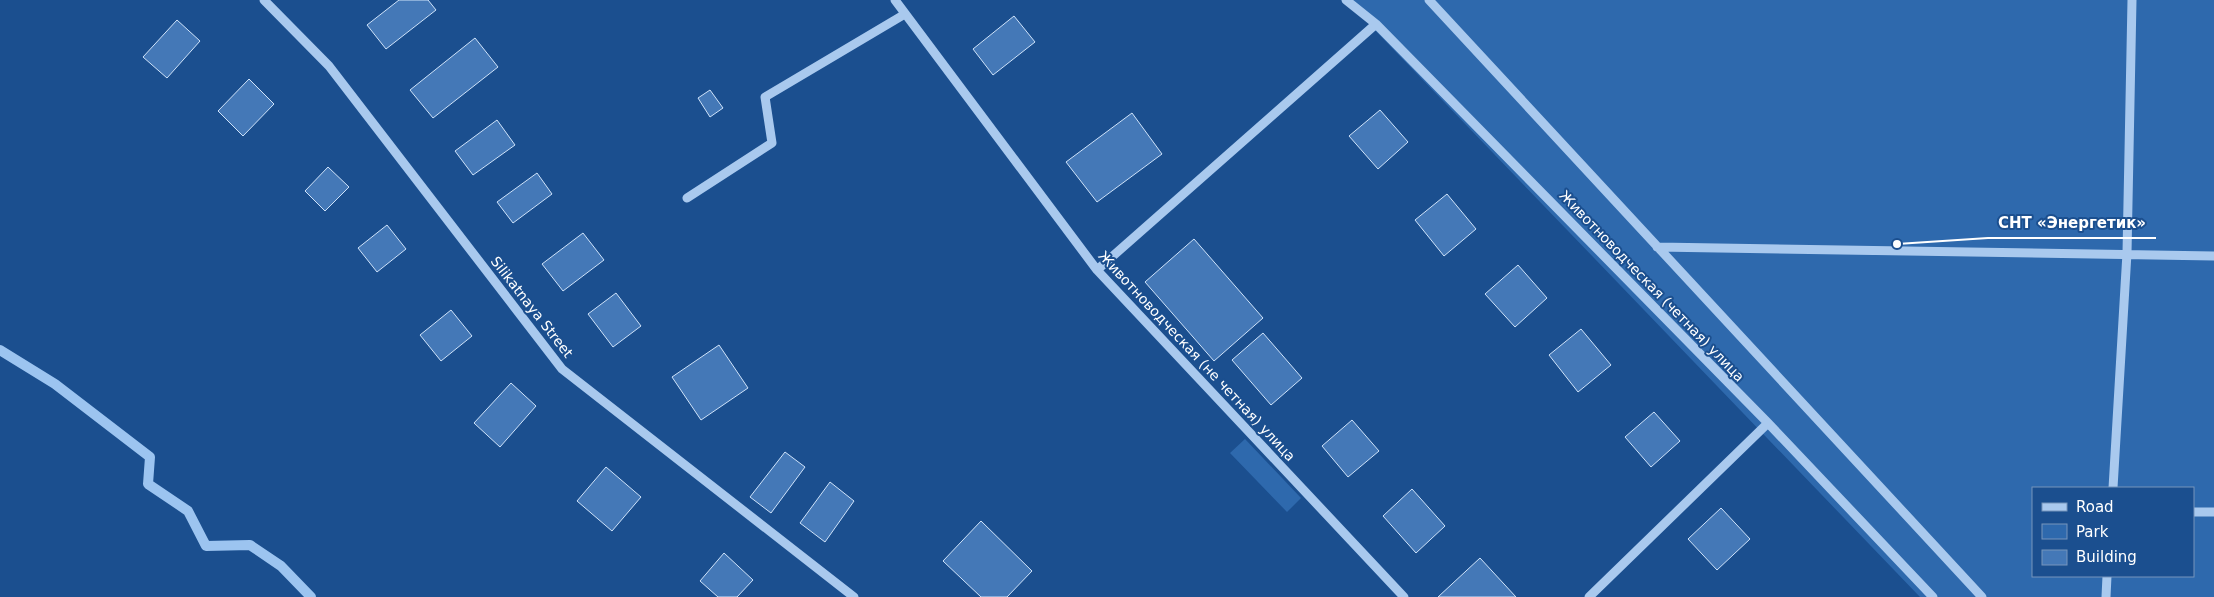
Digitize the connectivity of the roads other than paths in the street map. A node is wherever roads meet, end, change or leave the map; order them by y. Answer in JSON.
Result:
{"nodes":[{"id":1,"x":264,"y":0,"type":"edge"},
{"id":2,"x":895,"y":0,"type":"edge"},
{"id":3,"x":1346,"y":0,"type":"edge"},
{"id":4,"x":1429,"y":0,"type":"edge"},
{"id":5,"x":2132,"y":0,"type":"edge"},
{"id":6,"x":905,"y":14,"type":"junction"},
{"id":7,"x":1376,"y":24,"type":"junction"},
{"id":8,"x":687,"y":198,"type":"dead end"},
{"id":9,"x":1657,"y":247,"type":"junction"},
{"id":10,"x":2127,"y":253,"type":"junction"},
{"id":11,"x":2214,"y":256,"type":"edge"},
{"id":12,"x":1097,"y":270,"type":"junction"},
{"id":13,"x":1768,"y":423,"type":"junction"},
{"id":14,"x":2113,"y":487,"type":"edge"},
{"id":15,"x":2194,"y":512,"type":"edge"},
{"id":16,"x":2214,"y":512,"type":"edge"},
{"id":17,"x":2107,"y":577,"type":"edge"},
{"id":18,"x":854,"y":597,"type":"edge"},
{"id":19,"x":1404,"y":597,"type":"edge"},
{"id":20,"x":1589,"y":597,"type":"edge"},
{"id":21,"x":1933,"y":597,"type":"edge"},
{"id":22,"x":1982,"y":597,"type":"edge"},
{"id":23,"x":2106,"y":597,"type":"edge"}],
"edges":[{"from":1,"to":18,"type":"street","name":"Silikatnaya Street"},
{"from":2,"to":6,"type":"street","name":"Животноводческая (не четная) улица"},
{"from":3,"to":7,"type":"street","name":"Животноводческая (четная) улица"},
{"from":4,"to":9,"type":"street"},
{"from":5,"to":10,"type":"street"},
{"from":6,"to":8,"type":"street"},
{"from":6,"to":12,"type":"street","name":"Животноводческая (не четная) улица"},
{"from":7,"to":12,"type":"street"},
{"from":7,"to":13,"type":"street","name":"Животноводческая (четная) улица"},
{"from":9,"to":10,"type":"street"},
{"from":9,"to":22,"type":"street"},
{"from":10,"to":11,"type":"street"},
{"from":10,"to":14,"type":"street"},
{"from":12,"to":19,"type":"street","name":"Животноводческая (не четная) улица"},
{"from":13,"to":20,"type":"street"},
{"from":13,"to":21,"type":"street","name":"Животноводческая (четная) улица"},
{"from":15,"to":16,"type":"street"},
{"from":17,"to":23,"type":"street"}]}
